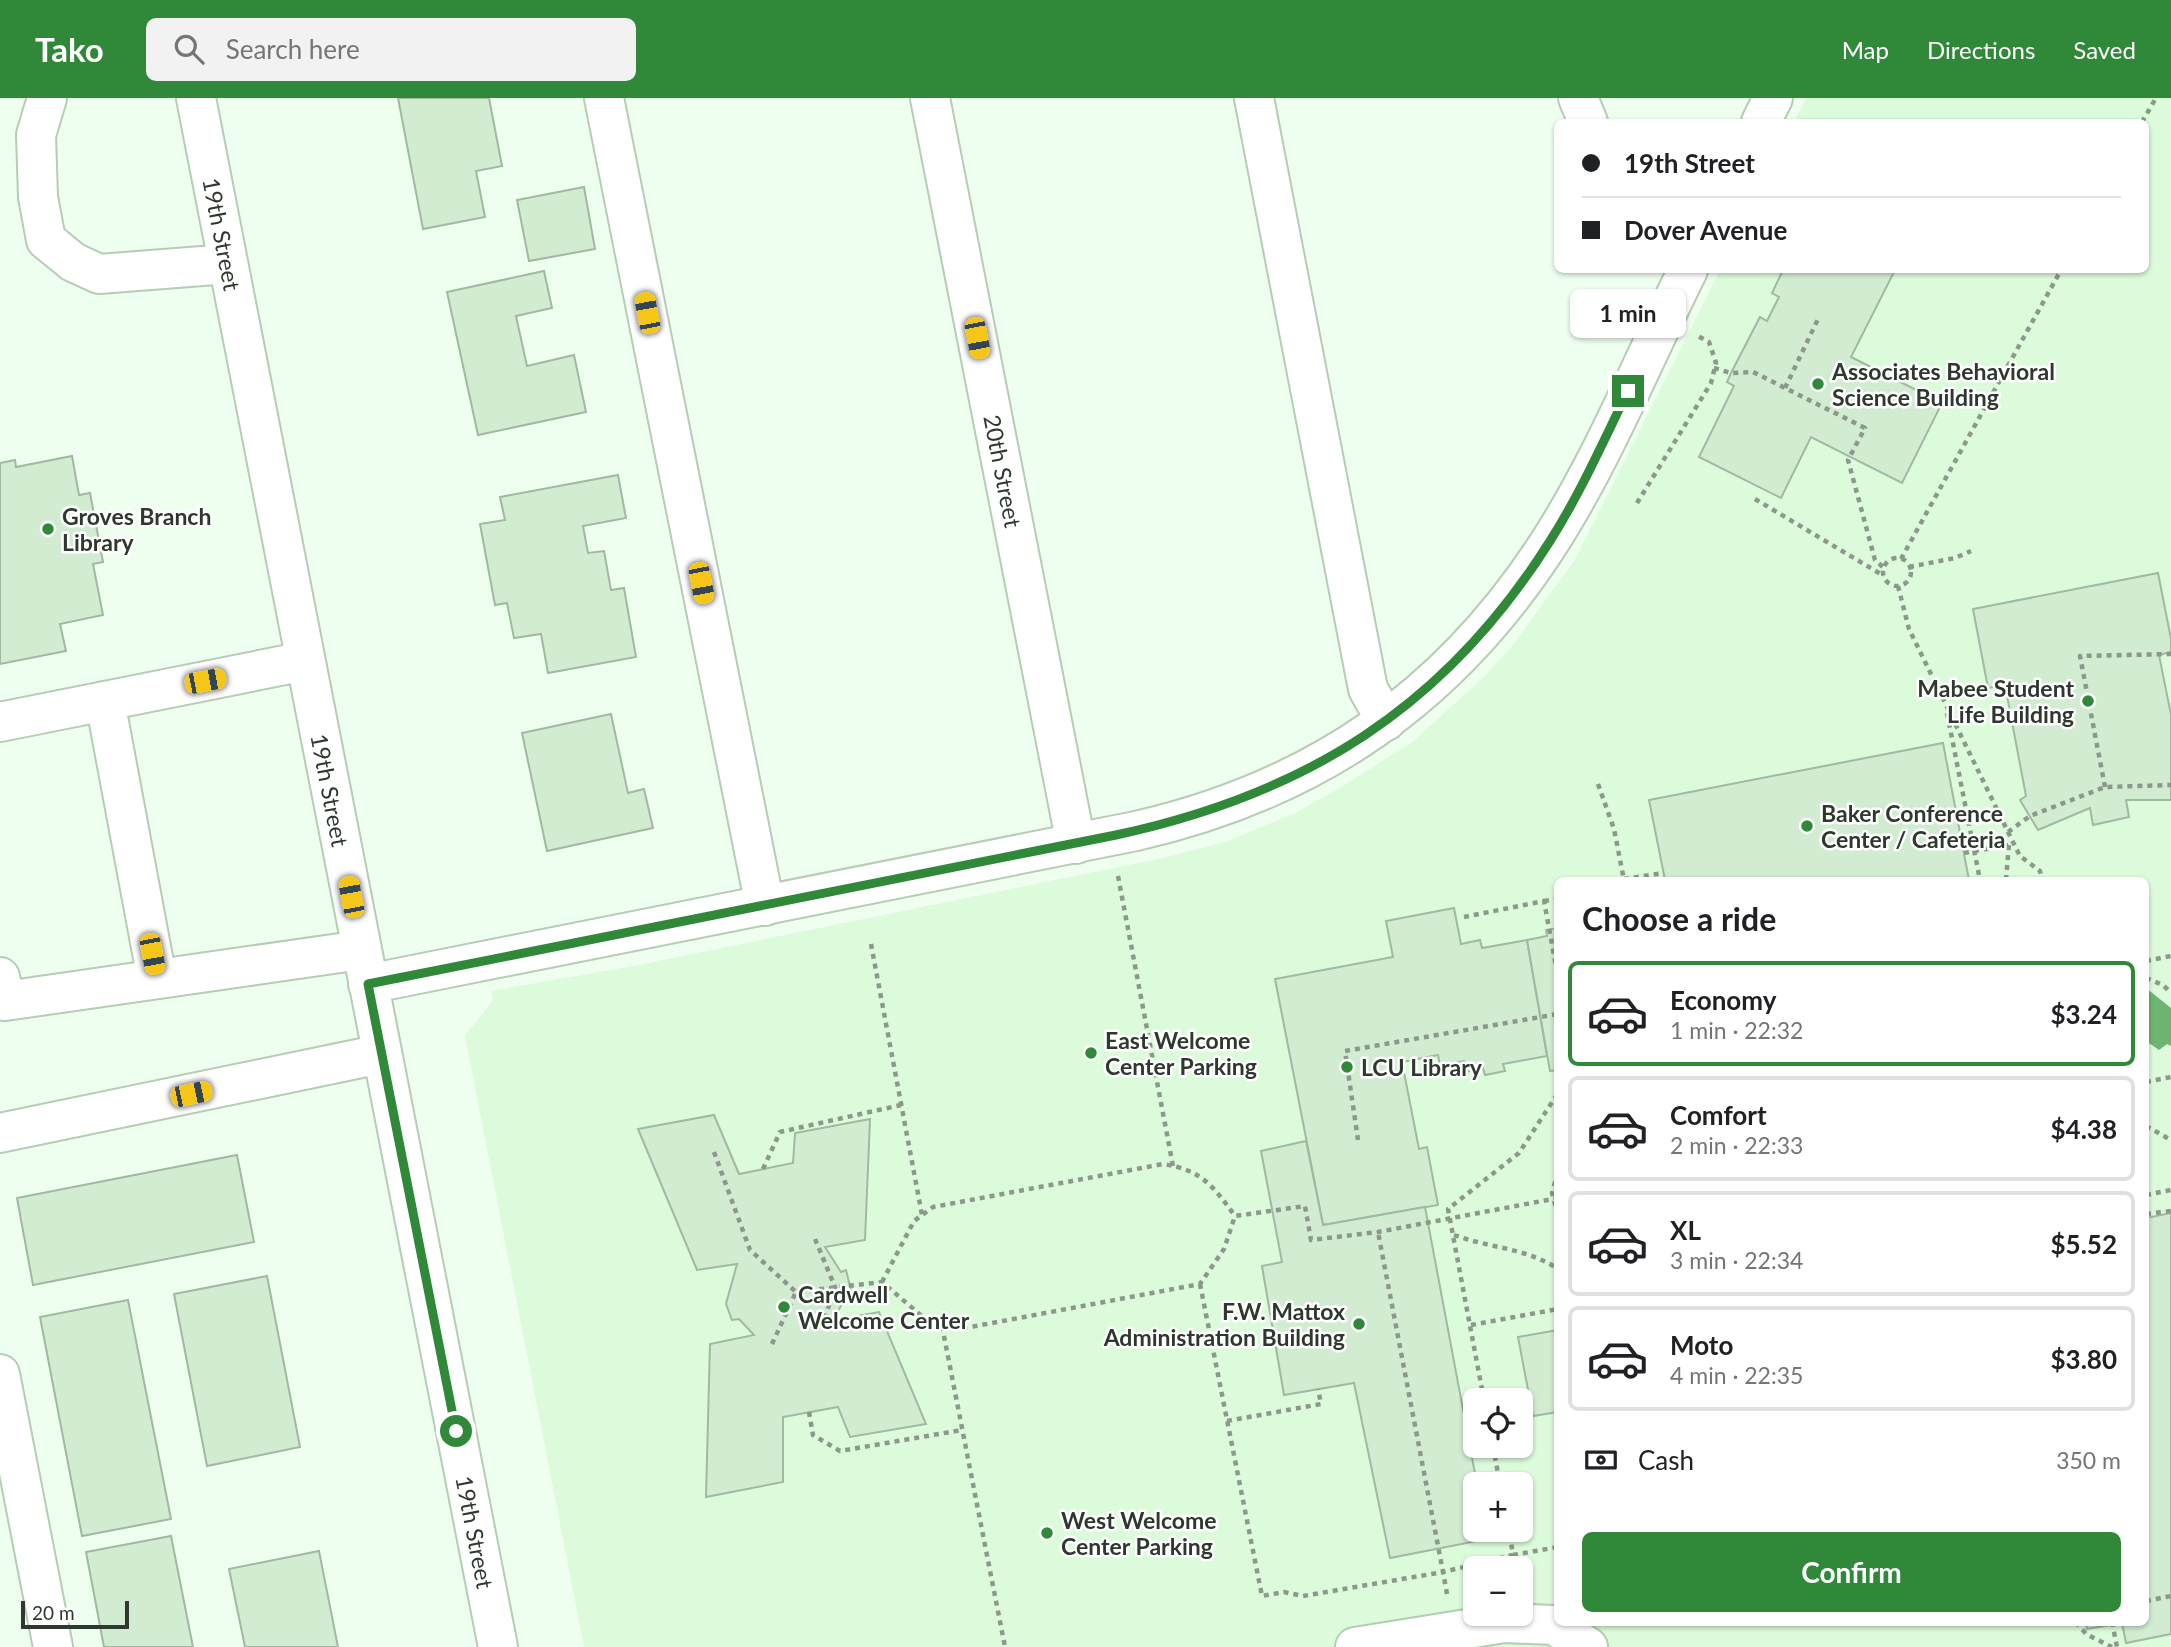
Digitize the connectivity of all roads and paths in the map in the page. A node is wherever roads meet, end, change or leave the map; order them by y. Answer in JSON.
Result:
{"nodes":[{"id":1,"x":47,"y":98,"type":"edge"},
{"id":2,"x":196,"y":98,"type":"edge"},
{"id":3,"x":604,"y":98,"type":"edge"},
{"id":4,"x":930,"y":98,"type":"edge"},
{"id":5,"x":1254,"y":98,"type":"edge"},
{"id":6,"x":1578,"y":98,"type":"edge"},
{"id":7,"x":1773,"y":98,"type":"edge"},
{"id":8,"x":2156,"y":98,"type":"edge"},
{"id":9,"x":1587,"y":119,"type":"edge"},
{"id":10,"x":1762,"y":119,"type":"edge"},
{"id":11,"x":2144,"y":119,"type":"edge"},
{"id":12,"x":228,"y":264,"type":"junction"},
{"id":13,"x":1687,"y":273,"type":"edge"},
{"id":14,"x":2059,"y":273,"type":"edge"},
{"id":15,"x":1819,"y":317,"type":"dead end"},
{"id":16,"x":1693,"y":333,"type":"dead end"},
{"id":17,"x":1714,"y":369,"type":"junction"},
{"id":18,"x":1785,"y":388,"type":"junction"},
{"id":19,"x":1755,"y":499,"type":"dead end"},
{"id":20,"x":1637,"y":503,"type":"dead end"},
{"id":21,"x":1971,"y":551,"type":"dead end"},
{"id":22,"x":1901,"y":559,"type":"junction"},
{"id":23,"x":1909,"y":567,"type":"junction"},
{"id":24,"x":1884,"y":568,"type":"junction"},
{"id":25,"x":1884,"y":576,"type":"junction"},
{"id":26,"x":1898,"y":586,"type":"junction"},
{"id":27,"x":2171,"y":654,"type":"edge"},
{"id":28,"x":305,"y":661,"type":"junction"},
{"id":29,"x":105,"y":701,"type":"junction"},
{"id":30,"x":1946,"y":705,"type":"junction"},
{"id":31,"x":1386,"y":720,"type":"junction"},
{"id":32,"x":0,"y":723,"type":"edge"},
{"id":33,"x":1598,"y":784,"type":"dead end"},
{"id":34,"x":2171,"y":785,"type":"edge"},
{"id":35,"x":2105,"y":787,"type":"junction"},
{"id":36,"x":2008,"y":834,"type":"junction"},
{"id":37,"x":1076,"y":844,"type":"junction"},
{"id":38,"x":2009,"y":845,"type":"junction"},
{"id":39,"x":1974,"y":851,"type":"junction"},
{"id":40,"x":1964,"y":853,"type":"dead end"},
{"id":41,"x":1664,"y":873,"type":"dead end"},
{"id":42,"x":1118,"y":876,"type":"dead end"},
{"id":43,"x":1623,"y":877,"type":"edge"},
{"id":44,"x":1641,"y":877,"type":"edge"},
{"id":45,"x":1979,"y":877,"type":"edge"},
{"id":46,"x":2006,"y":877,"type":"edge"},
{"id":47,"x":2041,"y":877,"type":"edge"},
{"id":48,"x":1554,"y":900,"type":"edge"},
{"id":49,"x":1544,"y":901,"type":"junction"},
{"id":50,"x":765,"y":906,"type":"junction"},
{"id":51,"x":1464,"y":917,"type":"dead end"},
{"id":52,"x":871,"y":944,"type":"dead end"},
{"id":53,"x":1554,"y":955,"type":"edge"},
{"id":54,"x":2171,"y":956,"type":"edge"},
{"id":55,"x":2149,"y":960,"type":"edge"},
{"id":56,"x":365,"y":967,"type":"junction"},
{"id":57,"x":0,"y":977,"type":"edge"},
{"id":58,"x":157,"y":979,"type":"junction"},
{"id":59,"x":2149,"y":979,"type":"edge"},
{"id":60,"x":2171,"y":993,"type":"edge"},
{"id":61,"x":1554,"y":1015,"type":"edge"},
{"id":62,"x":382,"y":1054,"type":"junction"},
{"id":63,"x":2171,"y":1077,"type":"edge"},
{"id":64,"x":2149,"y":1081,"type":"edge"},
{"id":65,"x":1554,"y":1099,"type":"edge"},
{"id":66,"x":901,"y":1105,"type":"junction"},
{"id":67,"x":2149,"y":1128,"type":"edge"},
{"id":68,"x":0,"y":1133,"type":"edge"},
{"id":69,"x":1358,"y":1140,"type":"dead end"},
{"id":70,"x":2171,"y":1140,"type":"edge"},
{"id":71,"x":714,"y":1152,"type":"dead end"},
{"id":72,"x":1173,"y":1166,"type":"junction"},
{"id":73,"x":763,"y":1169,"type":"dead end"},
{"id":74,"x":2171,"y":1190,"type":"edge"},
{"id":75,"x":2149,"y":1194,"type":"edge"},
{"id":76,"x":1554,"y":1199,"type":"edge"},
{"id":77,"x":2171,"y":1211,"type":"edge"},
{"id":78,"x":2149,"y":1214,"type":"edge"},
{"id":79,"x":922,"y":1215,"type":"junction"},
{"id":80,"x":1235,"y":1216,"type":"junction"},
{"id":81,"x":1450,"y":1219,"type":"junction"},
{"id":82,"x":1378,"y":1232,"type":"junction"},
{"id":83,"x":1454,"y":1235,"type":"junction"},
{"id":84,"x":816,"y":1239,"type":"dead end"},
{"id":85,"x":1554,"y":1266,"type":"edge"},
{"id":86,"x":882,"y":1282,"type":"junction"},
{"id":87,"x":1200,"y":1284,"type":"junction"},
{"id":88,"x":835,"y":1287,"type":"junction"},
{"id":89,"x":796,"y":1292,"type":"junction"},
{"id":90,"x":1554,"y":1310,"type":"edge"},
{"id":91,"x":1471,"y":1325,"type":"junction"},
{"id":92,"x":942,"y":1326,"type":"junction"},
{"id":93,"x":821,"y":1330,"type":"dead end"},
{"id":94,"x":772,"y":1344,"type":"dead end"},
{"id":95,"x":0,"y":1374,"type":"edge"},
{"id":96,"x":1483,"y":1388,"type":"edge"},
{"id":97,"x":1318,"y":1389,"type":"dead end"},
{"id":98,"x":808,"y":1412,"type":"dead end"},
{"id":99,"x":1227,"y":1421,"type":"junction"},
{"id":100,"x":962,"y":1430,"type":"junction"},
{"id":101,"x":1510,"y":1542,"type":"edge"},
{"id":102,"x":1554,"y":1548,"type":"edge"},
{"id":103,"x":1513,"y":1555,"type":"junction"},
{"id":104,"x":1443,"y":1572,"type":"junction"},
{"id":105,"x":2171,"y":1597,"type":"edge"},
{"id":106,"x":2149,"y":1601,"type":"edge"},
{"id":107,"x":1449,"y":1606,"type":"dead end"},
{"id":108,"x":1554,"y":1625,"type":"edge"},
{"id":109,"x":1556,"y":1626,"type":"edge"},
{"id":110,"x":2079,"y":1626,"type":"edge"},
{"id":111,"x":2113,"y":1626,"type":"edge"},
{"id":112,"x":53,"y":1647,"type":"edge"},
{"id":113,"x":498,"y":1647,"type":"edge"},
{"id":114,"x":1005,"y":1647,"type":"edge"},
{"id":115,"x":1355,"y":1647,"type":"edge"},
{"id":116,"x":1588,"y":1647,"type":"edge"},
{"id":117,"x":2112,"y":1647,"type":"edge"},
{"id":118,"x":2117,"y":1647,"type":"edge"}],
"edges":[{"from":1,"to":12,"type":"street"},
{"from":2,"to":12,"type":"street","name":"19th Street"},
{"from":3,"to":50,"type":"street"},
{"from":4,"to":37,"type":"street","name":"20th Street"},
{"from":5,"to":31,"type":"street"},
{"from":6,"to":9,"type":"street"},
{"from":7,"to":10,"type":"street"},
{"from":8,"to":11,"type":"path"},
{"from":12,"to":28,"type":"street","name":"19th Street"},
{"from":13,"to":31,"type":"street"},
{"from":14,"to":22,"type":"path"},
{"from":15,"to":18,"type":"path"},
{"from":16,"to":17,"type":"path"},
{"from":17,"to":18,"type":"path"},
{"from":17,"to":20,"type":"path"},
{"from":18,"to":24,"type":"path"},
{"from":19,"to":25,"type":"path"},
{"from":21,"to":23,"type":"path"},
{"from":22,"to":23,"type":"path"},
{"from":22,"to":24,"type":"path"},
{"from":23,"to":26,"type":"path"},
{"from":24,"to":25,"type":"path"},
{"from":25,"to":26,"type":"path"},
{"from":26,"to":30,"type":"path"},
{"from":27,"to":35,"type":"path"},
{"from":28,"to":29,"type":"street"},
{"from":28,"to":56,"type":"street","name":"19th Street"},
{"from":29,"to":32,"type":"street"},
{"from":29,"to":58,"type":"street"},
{"from":30,"to":36,"type":"path"},
{"from":30,"to":39,"type":"path"},
{"from":31,"to":37,"type":"street"},
{"from":33,"to":43,"type":"path"},
{"from":34,"to":35,"type":"path"},
{"from":35,"to":36,"type":"path"},
{"from":36,"to":38,"type":"path"},
{"from":36,"to":47,"type":"path"},
{"from":37,"to":50,"type":"street"},
{"from":38,"to":39,"type":"path"},
{"from":38,"to":46,"type":"path"},
{"from":39,"to":40,"type":"path"},
{"from":39,"to":45,"type":"path"},
{"from":41,"to":44,"type":"path"},
{"from":42,"to":72,"type":"path"},
{"from":48,"to":49,"type":"path"},
{"from":49,"to":51,"type":"path"},
{"from":49,"to":53,"type":"path"},
{"from":50,"to":56,"type":"street"},
{"from":52,"to":66,"type":"path"},
{"from":54,"to":55,"type":"path"},
{"from":56,"to":58,"type":"street"},
{"from":56,"to":62,"type":"street","name":"19th Street"},
{"from":57,"to":58,"type":"street"},
{"from":59,"to":60,"type":"path"},
{"from":61,"to":69,"type":"path"},
{"from":62,"to":68,"type":"street"},
{"from":62,"to":113,"type":"street","name":"19th Street"},
{"from":63,"to":64,"type":"path"},
{"from":65,"to":81,"type":"path"},
{"from":66,"to":73,"type":"path"},
{"from":66,"to":79,"type":"path"},
{"from":67,"to":70,"type":"path"},
{"from":71,"to":89,"type":"path"},
{"from":72,"to":79,"type":"path"},
{"from":72,"to":80,"type":"path"},
{"from":74,"to":75,"type":"path"},
{"from":76,"to":81,"type":"path"},
{"from":77,"to":78,"type":"path"},
{"from":79,"to":86,"type":"path"},
{"from":80,"to":82,"type":"path"},
{"from":80,"to":87,"type":"path"},
{"from":81,"to":82,"type":"path"},
{"from":81,"to":83,"type":"path"},
{"from":82,"to":104,"type":"path"},
{"from":83,"to":85,"type":"path"},
{"from":83,"to":91,"type":"path"},
{"from":84,"to":88,"type":"path"},
{"from":86,"to":88,"type":"path"},
{"from":86,"to":92,"type":"path"},
{"from":87,"to":92,"type":"path"},
{"from":87,"to":99,"type":"path"},
{"from":88,"to":89,"type":"path"},
{"from":88,"to":93,"type":"path"},
{"from":89,"to":94,"type":"path"},
{"from":90,"to":91,"type":"path"},
{"from":91,"to":96,"type":"path"},
{"from":92,"to":100,"type":"path"},
{"from":95,"to":112,"type":"street"},
{"from":97,"to":99,"type":"path"},
{"from":98,"to":100,"type":"path"},
{"from":99,"to":104,"type":"path"},
{"from":100,"to":114,"type":"path"},
{"from":101,"to":103,"type":"path"},
{"from":102,"to":103,"type":"path"},
{"from":103,"to":104,"type":"path"},
{"from":104,"to":107,"type":"path"},
{"from":105,"to":106,"type":"path"},
{"from":108,"to":115,"type":"street"},
{"from":109,"to":116,"type":"street"},
{"from":110,"to":117,"type":"path"},
{"from":111,"to":118,"type":"path"}]}
